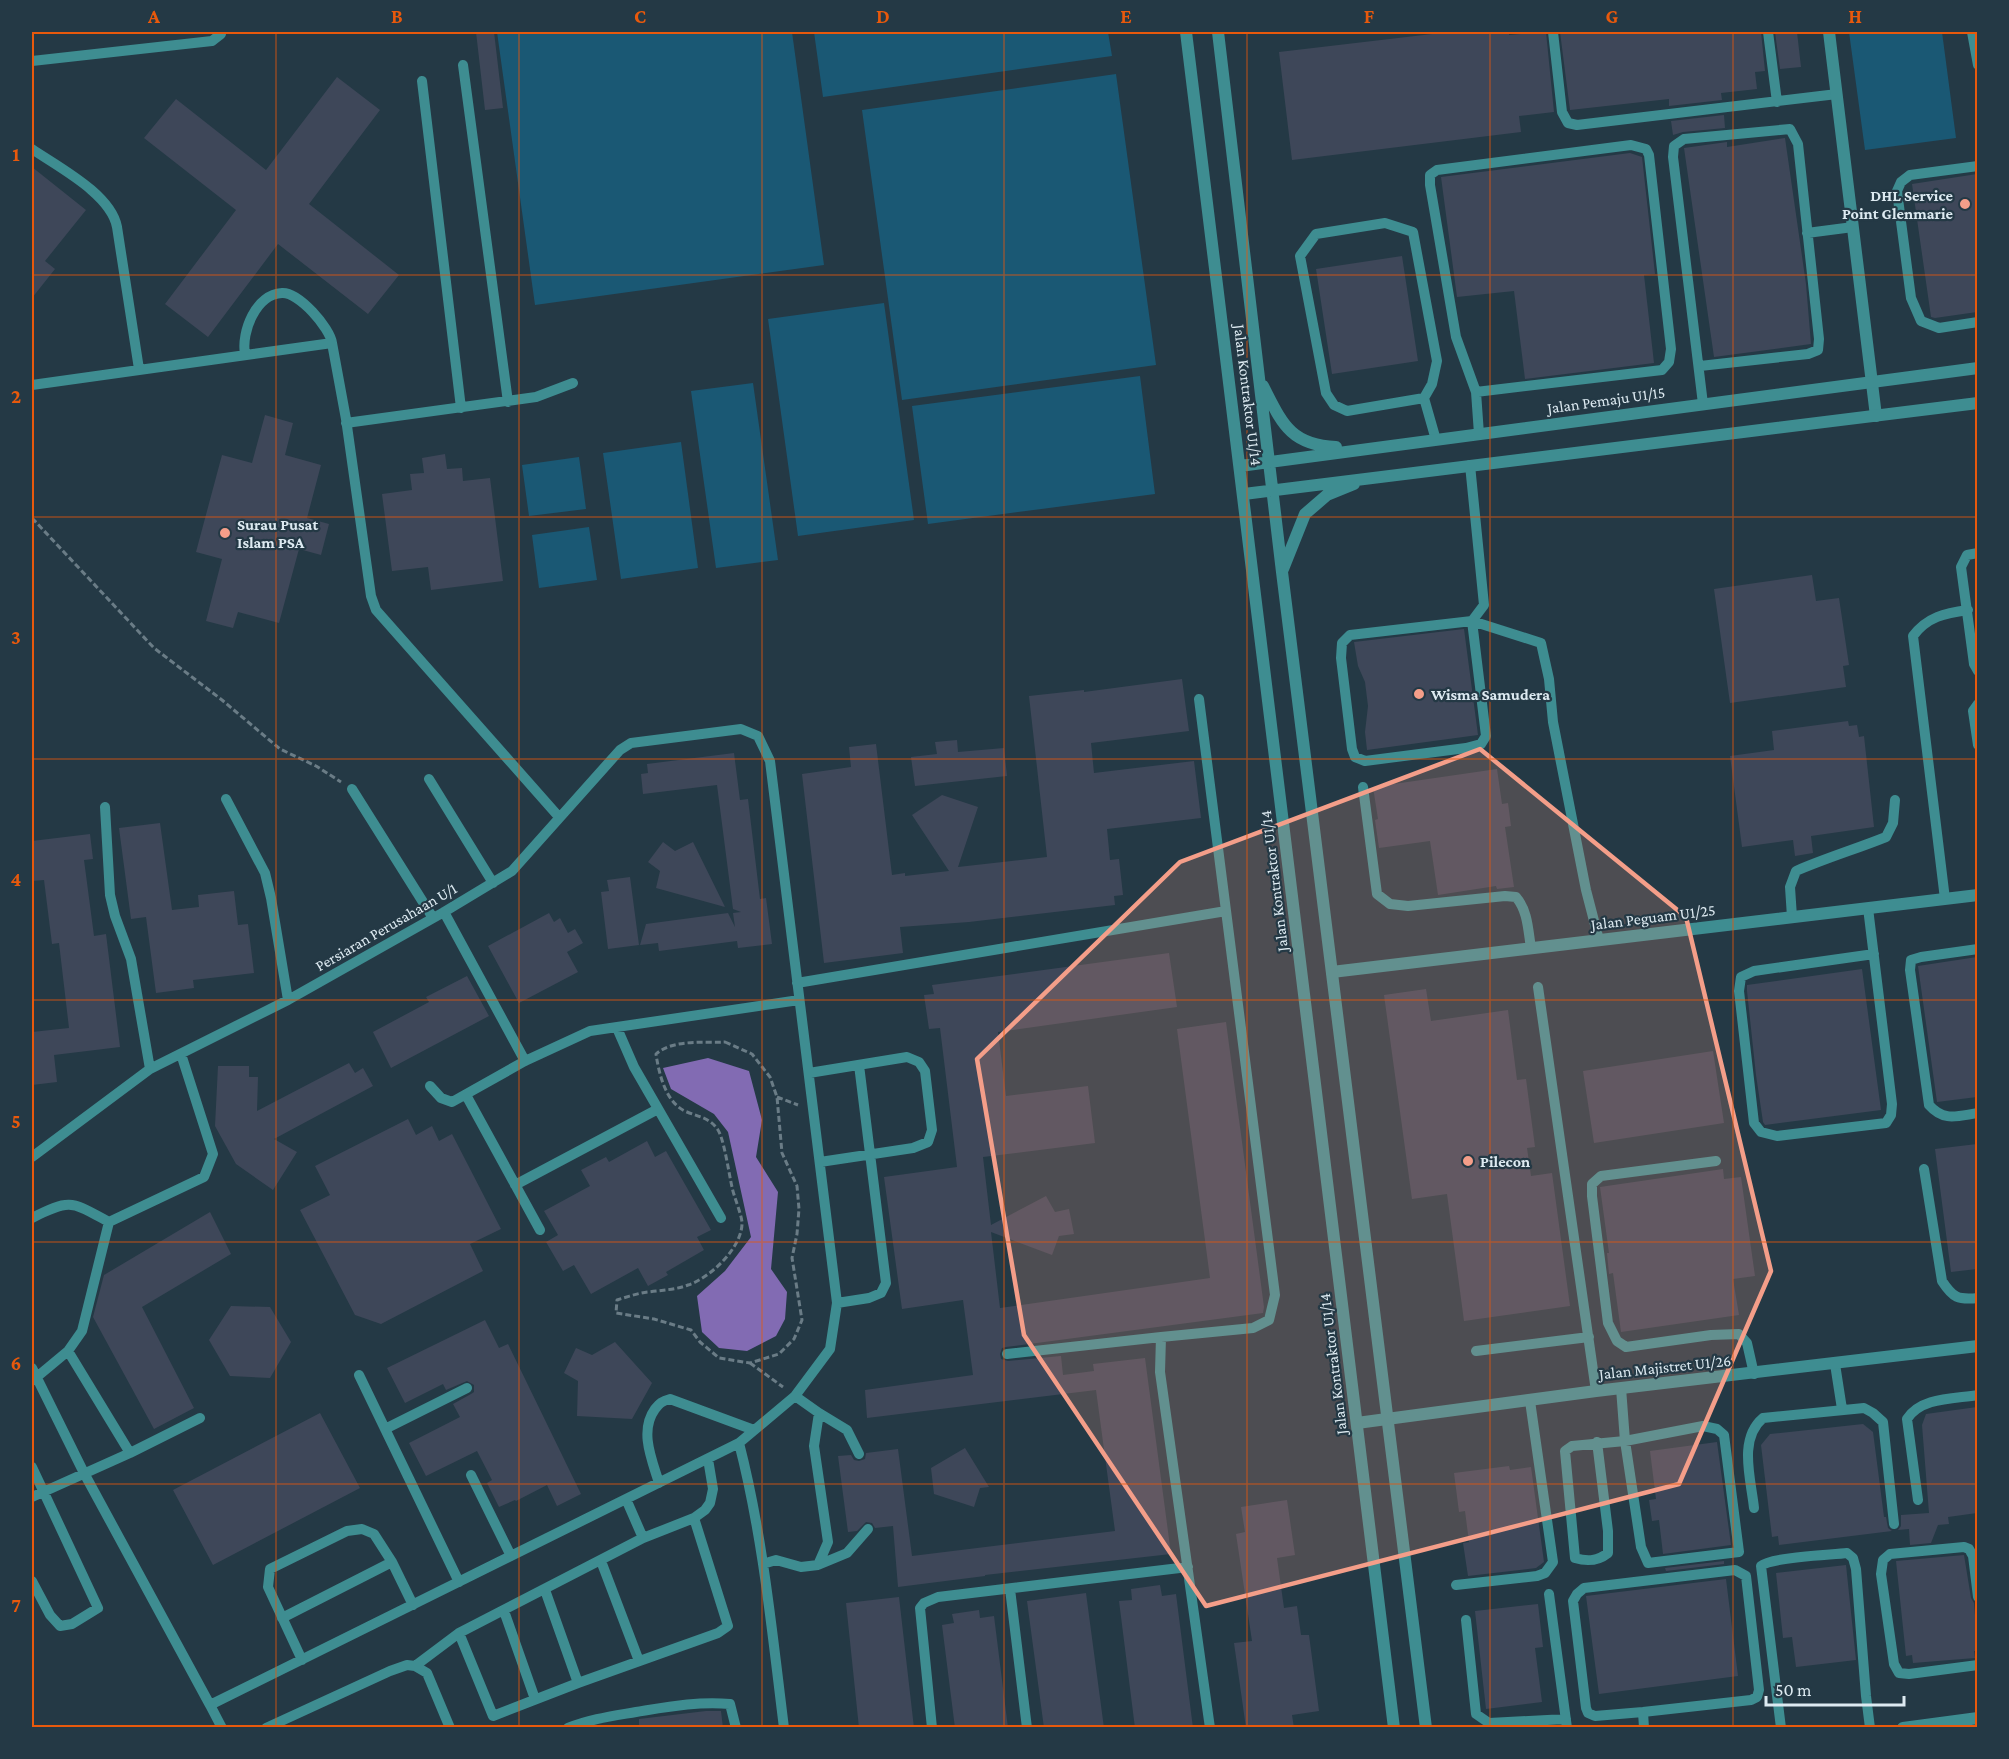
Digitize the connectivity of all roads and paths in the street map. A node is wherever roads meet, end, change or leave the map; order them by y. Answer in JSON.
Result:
{"nodes":[{"id":1,"x":221,"y":32,"type":"edge"},
{"id":2,"x":1186,"y":32,"type":"edge"},
{"id":3,"x":1218,"y":32,"type":"edge"},
{"id":4,"x":1553,"y":32,"type":"edge"},
{"id":5,"x":1768,"y":32,"type":"edge"},
{"id":6,"x":1829,"y":32,"type":"edge"},
{"id":7,"x":1972,"y":32,"type":"edge"},
{"id":8,"x":32,"y":61,"type":"edge"},
{"id":9,"x":463,"y":65,"type":"dead end"},
{"id":10,"x":1977,"y":65,"type":"edge"},
{"id":11,"x":422,"y":81,"type":"dead end"},
{"id":12,"x":1837,"y":94,"type":"junction"},
{"id":13,"x":1777,"y":102,"type":"junction"},
{"id":14,"x":32,"y":149,"type":"edge"},
{"id":15,"x":1977,"y":166,"type":"edge"},
{"id":16,"x":1853,"y":227,"type":"junction"},
{"id":17,"x":1807,"y":233,"type":"junction"},
{"id":18,"x":1977,"y":322,"type":"edge"},
{"id":19,"x":332,"y":343,"type":"junction"},
{"id":20,"x":244,"y":354,"type":"junction"},
{"id":21,"x":1700,"y":366,"type":"junction"},
{"id":22,"x":1977,"y":368,"type":"edge"},
{"id":23,"x":139,"y":369,"type":"junction"},
{"id":24,"x":1259,"y":377,"type":"junction"},
{"id":25,"x":1872,"y":382,"type":"junction"},
{"id":26,"x":573,"y":383,"type":"dead end"},
{"id":27,"x":32,"y":385,"type":"edge"},
{"id":28,"x":1476,"y":392,"type":"junction"},
{"id":29,"x":1424,"y":398,"type":"junction"},
{"id":30,"x":508,"y":402,"type":"junction"},
{"id":31,"x":1977,"y":402,"type":"edge"},
{"id":32,"x":1703,"y":404,"type":"junction"},
{"id":33,"x":460,"y":408,"type":"junction"},
{"id":34,"x":1876,"y":416,"type":"junction"},
{"id":35,"x":346,"y":423,"type":"junction"},
{"id":36,"x":1479,"y":434,"type":"junction"},
{"id":37,"x":1436,"y":440,"type":"junction"},
{"id":38,"x":1365,"y":449,"type":"junction"},
{"id":39,"x":1269,"y":462,"type":"junction"},
{"id":40,"x":1470,"y":465,"type":"junction"},
{"id":41,"x":1240,"y":466,"type":"junction"},
{"id":42,"x":1370,"y":478,"type":"junction"},
{"id":43,"x":1272,"y":489,"type":"junction"},
{"id":44,"x":1244,"y":494,"type":"junction"},
{"id":45,"x":32,"y":518,"type":"edge"},
{"id":46,"x":1977,"y":553,"type":"edge"},
{"id":47,"x":1282,"y":572,"type":"junction"},
{"id":48,"x":1968,"y":610,"type":"junction"},
{"id":49,"x":1472,"y":621,"type":"junction"},
{"id":50,"x":1977,"y":672,"type":"edge"},
{"id":51,"x":1199,"y":699,"type":"dead end"},
{"id":52,"x":1977,"y":704,"type":"edge"},
{"id":53,"x":1977,"y":745,"type":"edge"},
{"id":54,"x":429,"y":779,"type":"dead end"},
{"id":55,"x":1363,"y":787,"type":"dead end"},
{"id":56,"x":352,"y":789,"type":"joint"},
{"id":57,"x":226,"y":799,"type":"dead end"},
{"id":58,"x":1895,"y":800,"type":"dead end"},
{"id":59,"x":105,"y":807,"type":"dead end"},
{"id":60,"x":559,"y":818,"type":"junction"},
{"id":61,"x":493,"y":883,"type":"junction"},
{"id":62,"x":1977,"y":895,"type":"edge"},
{"id":63,"x":1945,"y":899,"type":"junction"},
{"id":64,"x":1868,"y":908,"type":"junction"},
{"id":65,"x":1226,"y":911,"type":"junction"},
{"id":66,"x":444,"y":912,"type":"junction"},
{"id":67,"x":1792,"y":917,"type":"junction"},
{"id":68,"x":433,"y":918,"type":"junction"},
{"id":69,"x":1599,"y":940,"type":"junction"},
{"id":70,"x":1531,"y":948,"type":"junction"},
{"id":71,"x":1977,"y":949,"type":"edge"},
{"id":72,"x":1874,"y":954,"type":"junction"},
{"id":73,"x":1332,"y":972,"type":"junction"},
{"id":74,"x":797,"y":983,"type":"junction"},
{"id":75,"x":1538,"y":987,"type":"dead end"},
{"id":76,"x":288,"y":1000,"type":"junction"},
{"id":77,"x":800,"y":1000,"type":"junction"},
{"id":78,"x":617,"y":1028,"type":"junction"},
{"id":79,"x":181,"y":1054,"type":"junction"},
{"id":80,"x":525,"y":1061,"type":"junction"},
{"id":81,"x":859,"y":1065,"type":"junction"},
{"id":82,"x":150,"y":1069,"type":"junction"},
{"id":83,"x":809,"y":1073,"type":"junction"},
{"id":84,"x":430,"y":1086,"type":"dead end"},
{"id":85,"x":466,"y":1095,"type":"junction"},
{"id":86,"x":658,"y":1109,"type":"junction"},
{"id":87,"x":1977,"y":1113,"type":"edge"},
{"id":88,"x":869,"y":1155,"type":"junction"},
{"id":89,"x":32,"y":1157,"type":"edge"},
{"id":90,"x":1716,"y":1161,"type":"dead end"},
{"id":91,"x":820,"y":1162,"type":"junction"},
{"id":92,"x":1924,"y":1170,"type":"dead end"},
{"id":93,"x":515,"y":1185,"type":"junction"},
{"id":94,"x":32,"y":1218,"type":"edge"},
{"id":95,"x":721,"y":1218,"type":"dead end"},
{"id":96,"x":109,"y":1222,"type":"junction"},
{"id":97,"x":540,"y":1230,"type":"dead end"},
{"id":98,"x":1977,"y":1298,"type":"edge"},
{"id":99,"x":837,"y":1303,"type":"junction"},
{"id":100,"x":1161,"y":1336,"type":"junction"},
{"id":101,"x":1589,"y":1337,"type":"junction"},
{"id":102,"x":1977,"y":1346,"type":"edge"},
{"id":103,"x":68,"y":1351,"type":"junction"},
{"id":104,"x":1476,"y":1351,"type":"dead end"},
{"id":105,"x":1007,"y":1354,"type":"dead end"},
{"id":106,"x":750,"y":1363,"type":"dead end"},
{"id":107,"x":1835,"y":1364,"type":"junction"},
{"id":108,"x":1754,"y":1374,"type":"junction"},
{"id":109,"x":359,"y":1375,"type":"dead end"},
{"id":110,"x":33,"y":1376,"type":"edge"},
{"id":111,"x":466,"y":1388,"type":"dead end"},
{"id":112,"x":1621,"y":1388,"type":"junction"},
{"id":113,"x":1596,"y":1391,"type":"junction"},
{"id":114,"x":1977,"y":1395,"type":"edge"},
{"id":115,"x":795,"y":1396,"type":"junction"},
{"id":116,"x":1530,"y":1401,"type":"junction"},
{"id":117,"x":1842,"y":1409,"type":"junction"},
{"id":118,"x":819,"y":1413,"type":"junction"},
{"id":119,"x":200,"y":1418,"type":"dead end"},
{"id":120,"x":1388,"y":1420,"type":"junction"},
{"id":121,"x":1357,"y":1423,"type":"junction"},
{"id":122,"x":386,"y":1429,"type":"junction"},
{"id":123,"x":754,"y":1430,"type":"junction"},
{"id":124,"x":1624,"y":1441,"type":"junction"},
{"id":125,"x":1598,"y":1442,"type":"junction"},
{"id":126,"x":739,"y":1443,"type":"junction"},
{"id":127,"x":130,"y":1453,"type":"junction"},
{"id":128,"x":859,"y":1454,"type":"dead end"},
{"id":129,"x":708,"y":1459,"type":"junction"},
{"id":130,"x":32,"y":1467,"type":"edge"},
{"id":131,"x":84,"y":1473,"type":"junction"},
{"id":132,"x":471,"y":1475,"type":"dead end"},
{"id":133,"x":659,"y":1483,"type":"junction"},
{"id":134,"x":43,"y":1491,"type":"junction"},
{"id":135,"x":32,"y":1497,"type":"edge"},
{"id":136,"x":626,"y":1499,"type":"junction"},
{"id":137,"x":1918,"y":1500,"type":"dead end"},
{"id":138,"x":1754,"y":1508,"type":"dead end"},
{"id":139,"x":694,"y":1518,"type":"junction"},
{"id":140,"x":1893,"y":1524,"type":"dead end"},
{"id":141,"x":868,"y":1529,"type":"dead end"},
{"id":142,"x":643,"y":1538,"type":"junction"},
{"id":143,"x":511,"y":1556,"type":"junction"},
{"id":144,"x":601,"y":1561,"type":"junction"},
{"id":145,"x":392,"y":1562,"type":"junction"},
{"id":146,"x":763,"y":1564,"type":"junction"},
{"id":147,"x":818,"y":1565,"type":"junction"},
{"id":148,"x":1188,"y":1567,"type":"junction"},
{"id":149,"x":32,"y":1581,"type":"edge"},
{"id":150,"x":459,"y":1582,"type":"junction"},
{"id":151,"x":1456,"y":1585,"type":"dead end"},
{"id":152,"x":1010,"y":1589,"type":"junction"},
{"id":153,"x":545,"y":1590,"type":"junction"},
{"id":154,"x":1549,"y":1594,"type":"dead end"},
{"id":155,"x":1977,"y":1598,"type":"edge"},
{"id":156,"x":413,"y":1605,"type":"junction"},
{"id":157,"x":504,"y":1611,"type":"junction"},
{"id":158,"x":282,"y":1618,"type":"junction"},
{"id":159,"x":1466,"y":1620,"type":"dead end"},
{"id":160,"x":459,"y":1633,"type":"junction"},
{"id":161,"x":302,"y":1660,"type":"junction"},
{"id":162,"x":639,"y":1661,"type":"junction"},
{"id":163,"x":1977,"y":1665,"type":"edge"},
{"id":164,"x":415,"y":1666,"type":"junction"},
{"id":165,"x":578,"y":1683,"type":"junction"},
{"id":166,"x":535,"y":1700,"type":"junction"},
{"id":167,"x":210,"y":1705,"type":"junction"},
{"id":168,"x":1643,"y":1712,"type":"junction"},
{"id":169,"x":1977,"y":1718,"type":"edge"},
{"id":170,"x":1566,"y":1723,"type":"edge"},
{"id":171,"x":222,"y":1728,"type":"edge"},
{"id":172,"x":266,"y":1728,"type":"edge"},
{"id":173,"x":450,"y":1728,"type":"edge"},
{"id":174,"x":568,"y":1728,"type":"edge"},
{"id":175,"x":736,"y":1728,"type":"edge"},
{"id":176,"x":784,"y":1728,"type":"edge"},
{"id":177,"x":933,"y":1728,"type":"edge"},
{"id":178,"x":1027,"y":1728,"type":"edge"},
{"id":179,"x":1209,"y":1728,"type":"edge"},
{"id":180,"x":1394,"y":1728,"type":"edge"},
{"id":181,"x":1426,"y":1728,"type":"edge"},
{"id":182,"x":1644,"y":1728,"type":"edge"},
{"id":183,"x":1781,"y":1728,"type":"edge"},
{"id":184,"x":1870,"y":1728,"type":"edge"},
{"id":185,"x":1903,"y":1728,"type":"edge"}],
"edges":[{"from":1,"to":8,"type":"lane"},
{"from":2,"to":41,"type":"street","name":"Jalan Kontraktor U1/14"},
{"from":3,"to":24,"type":"street","name":"Jalan Kontraktor U1/14"},
{"from":4,"to":13,"type":"lane"},
{"from":5,"to":13,"type":"lane"},
{"from":6,"to":12,"type":"street"},
{"from":7,"to":10,"type":"lane"},
{"from":9,"to":30,"type":"lane"},
{"from":11,"to":33,"type":"lane"},
{"from":12,"to":13,"type":"lane"},
{"from":12,"to":16,"type":"street"},
{"from":14,"to":23,"type":"lane"},
{"from":15,"to":18,"type":"lane"},
{"from":16,"to":17,"type":"lane"},
{"from":16,"to":25,"type":"street"},
{"from":17,"to":21,"type":"lane"},
{"from":17,"to":21,"type":"lane"},
{"from":19,"to":20,"type":"lane"},
{"from":19,"to":20,"type":"lane"},
{"from":19,"to":35,"type":"lane"},
{"from":20,"to":23,"type":"lane"},
{"from":21,"to":32,"type":"lane"},
{"from":22,"to":25,"type":"street","name":"Jalan Pemaju U1/15"},
{"from":23,"to":27,"type":"lane"},
{"from":24,"to":38,"type":"street"},
{"from":24,"to":39,"type":"street","name":"Jalan Kontraktor U1/14"},
{"from":25,"to":32,"type":"street","name":"Jalan Pemaju U1/15"},
{"from":25,"to":34,"type":"street"},
{"from":26,"to":30,"type":"lane"},
{"from":28,"to":28,"type":"lane"},
{"from":28,"to":36,"type":"lane"},
{"from":29,"to":29,"type":"lane"},
{"from":29,"to":37,"type":"lane"},
{"from":30,"to":33,"type":"lane"},
{"from":31,"to":34,"type":"street"},
{"from":32,"to":36,"type":"street","name":"Jalan Pemaju U1/15"},
{"from":33,"to":35,"type":"lane"},
{"from":34,"to":40,"type":"street"},
{"from":35,"to":60,"type":"lane"},
{"from":36,"to":37,"type":"street","name":"Jalan Pemaju U1/15"},
{"from":37,"to":38,"type":"street","name":"Jalan Pemaju U1/15"},
{"from":38,"to":39,"type":"street","name":"Jalan Pemaju U1/15"},
{"from":39,"to":41,"type":"street","name":"Jalan Pemaju U1/15"},
{"from":39,"to":43,"type":"street","name":"Jalan Kontraktor U1/14"},
{"from":40,"to":42,"type":"street"},
{"from":40,"to":49,"type":"lane"},
{"from":41,"to":44,"type":"street","name":"Jalan Kontraktor U1/14"},
{"from":42,"to":43,"type":"street"},
{"from":42,"to":47,"type":"street"},
{"from":43,"to":44,"type":"street"},
{"from":43,"to":47,"type":"street","name":"Jalan Kontraktor U1/14"},
{"from":44,"to":121,"type":"street","name":"Jalan Kontraktor U1/14"},
{"from":45,"to":56,"type":"path"},
{"from":46,"to":48,"type":"lane"},
{"from":47,"to":73,"type":"street","name":"Jalan Kontraktor U1/14"},
{"from":48,"to":50,"type":"lane"},
{"from":48,"to":63,"type":"lane"},
{"from":49,"to":49,"type":"lane"},
{"from":49,"to":69,"type":"lane"},
{"from":51,"to":65,"type":"lane"},
{"from":52,"to":53,"type":"lane"},
{"from":54,"to":61,"type":"lane"},
{"from":55,"to":70,"type":"lane"},
{"from":56,"to":68,"type":"lane"},
{"from":57,"to":76,"type":"lane"},
{"from":58,"to":67,"type":"lane"},
{"from":59,"to":82,"type":"lane"},
{"from":60,"to":61,"type":"lane","name":"Persiaran Perusahaan U/1"},
{"from":60,"to":74,"type":"lane","name":"Persiaran Perusahaan U/1"},
{"from":61,"to":66,"type":"lane","name":"Persiaran Perusahaan U/1"},
{"from":62,"to":63,"type":"street","name":"Jalan Peguam U1/25"},
{"from":63,"to":64,"type":"street","name":"Jalan Peguam U1/25"},
{"from":64,"to":67,"type":"street","name":"Jalan Peguam U1/25"},
{"from":64,"to":72,"type":"lane"},
{"from":65,"to":74,"type":"lane"},
{"from":65,"to":100,"type":"lane"},
{"from":66,"to":68,"type":"lane","name":"Persiaran Perusahaan U/1"},
{"from":66,"to":80,"type":"lane"},
{"from":67,"to":69,"type":"street","name":"Jalan Peguam U1/25"},
{"from":68,"to":76,"type":"lane","name":"Persiaran Perusahaan U/1"},
{"from":69,"to":70,"type":"street","name":"Jalan Peguam U1/25"},
{"from":70,"to":73,"type":"street","name":"Jalan Peguam U1/25"},
{"from":71,"to":87,"type":"lane"},
{"from":72,"to":72,"type":"lane"},
{"from":73,"to":120,"type":"street","name":"Jalan Kontraktor U1/14"},
{"from":74,"to":77,"type":"lane"},
{"from":75,"to":101,"type":"lane"},
{"from":76,"to":79,"type":"lane","name":"Persiaran Perusahaan U/1"},
{"from":77,"to":78,"type":"lane"},
{"from":77,"to":83,"type":"lane"},
{"from":78,"to":80,"type":"lane"},
{"from":78,"to":86,"type":"lane"},
{"from":79,"to":82,"type":"lane","name":"Persiaran Perusahaan U/1"},
{"from":79,"to":96,"type":"lane"},
{"from":80,"to":85,"type":"lane"},
{"from":81,"to":83,"type":"lane"},
{"from":81,"to":88,"type":"lane"},
{"from":81,"to":88,"type":"lane"},
{"from":82,"to":89,"type":"lane","name":"Persiaran Perusahaan U/1"},
{"from":83,"to":91,"type":"lane"},
{"from":84,"to":85,"type":"lane"},
{"from":85,"to":93,"type":"lane"},
{"from":86,"to":93,"type":"lane"},
{"from":86,"to":95,"type":"lane"},
{"from":88,"to":91,"type":"lane"},
{"from":88,"to":99,"type":"lane"},
{"from":90,"to":108,"type":"lane"},
{"from":91,"to":99,"type":"lane"},
{"from":92,"to":98,"type":"lane"},
{"from":93,"to":97,"type":"lane"},
{"from":94,"to":96,"type":"lane"},
{"from":96,"to":103,"type":"lane"},
{"from":99,"to":115,"type":"lane"},
{"from":100,"to":105,"type":"lane"},
{"from":100,"to":148,"type":"lane"},
{"from":101,"to":104,"type":"lane"},
{"from":101,"to":113,"type":"lane"},
{"from":102,"to":107,"type":"street","name":"Jalan Majistret U1/26"},
{"from":103,"to":110,"type":"lane"},
{"from":103,"to":127,"type":"lane"},
{"from":106,"to":115,"type":"path"},
{"from":107,"to":108,"type":"street","name":"Jalan Majistret U1/26"},
{"from":107,"to":117,"type":"lane"},
{"from":108,"to":112,"type":"street","name":"Jalan Majistret U1/26"},
{"from":109,"to":122,"type":"lane"},
{"from":110,"to":131,"type":"lane"},
{"from":111,"to":122,"type":"lane"},
{"from":112,"to":113,"type":"street","name":"Jalan Majistret U1/26"},
{"from":112,"to":124,"type":"lane"},
{"from":113,"to":116,"type":"street","name":"Jalan Majistret U1/26"},
{"from":114,"to":137,"type":"lane"},
{"from":115,"to":118,"type":"lane"},
{"from":115,"to":123,"type":"lane"},
{"from":116,"to":120,"type":"street","name":"Jalan Majistret U1/26"},
{"from":116,"to":151,"type":"lane"},
{"from":117,"to":138,"type":"lane"},
{"from":117,"to":140,"type":"lane"},
{"from":118,"to":128,"type":"lane"},
{"from":118,"to":147,"type":"lane"},
{"from":119,"to":127,"type":"lane"},
{"from":120,"to":121,"type":"street","name":"Jalan Majistret U1/26"},
{"from":120,"to":181,"type":"street","name":"Jalan Kontraktor U1/14"},
{"from":121,"to":180,"type":"street","name":"Jalan Kontraktor U1/14"},
{"from":122,"to":150,"type":"lane"},
{"from":123,"to":126,"type":"lane"},
{"from":123,"to":133,"type":"lane"},
{"from":124,"to":124,"type":"lane"},
{"from":124,"to":125,"type":"lane"},
{"from":125,"to":125,"type":"lane"},
{"from":126,"to":129,"type":"lane"},
{"from":126,"to":146,"type":"lane"},
{"from":127,"to":131,"type":"lane"},
{"from":129,"to":133,"type":"lane"},
{"from":129,"to":139,"type":"lane"},
{"from":130,"to":134,"type":"lane"},
{"from":131,"to":134,"type":"lane"},
{"from":131,"to":167,"type":"lane"},
{"from":132,"to":143,"type":"lane"},
{"from":133,"to":136,"type":"lane"},
{"from":134,"to":135,"type":"lane"},
{"from":134,"to":149,"type":"lane"},
{"from":136,"to":142,"type":"lane"},
{"from":136,"to":143,"type":"lane"},
{"from":139,"to":142,"type":"lane"},
{"from":139,"to":162,"type":"lane"},
{"from":141,"to":147,"type":"lane"},
{"from":142,"to":144,"type":"lane"},
{"from":143,"to":150,"type":"lane"},
{"from":144,"to":153,"type":"lane"},
{"from":144,"to":162,"type":"lane"},
{"from":145,"to":156,"type":"lane"},
{"from":145,"to":158,"type":"lane"},
{"from":145,"to":158,"type":"lane"},
{"from":146,"to":147,"type":"lane"},
{"from":146,"to":176,"type":"lane"},
{"from":148,"to":152,"type":"lane"},
{"from":148,"to":179,"type":"lane"},
{"from":150,"to":156,"type":"lane"},
{"from":152,"to":177,"type":"lane"},
{"from":152,"to":178,"type":"lane"},
{"from":153,"to":157,"type":"lane"},
{"from":153,"to":165,"type":"lane"},
{"from":154,"to":170,"type":"lane"},
{"from":155,"to":163,"type":"lane"},
{"from":156,"to":161,"type":"lane"},
{"from":157,"to":160,"type":"lane"},
{"from":157,"to":166,"type":"lane"},
{"from":158,"to":161,"type":"lane"},
{"from":159,"to":170,"type":"lane"},
{"from":160,"to":164,"type":"lane"},
{"from":160,"to":166,"type":"lane"},
{"from":161,"to":167,"type":"lane"},
{"from":162,"to":165,"type":"lane"},
{"from":164,"to":172,"type":"lane"},
{"from":164,"to":173,"type":"lane"},
{"from":165,"to":166,"type":"lane"},
{"from":167,"to":171,"type":"lane"},
{"from":168,"to":168,"type":"lane"},
{"from":168,"to":182,"type":"lane"},
{"from":169,"to":185,"type":"street"},
{"from":174,"to":175,"type":"lane"},
{"from":183,"to":184,"type":"lane"}]}
